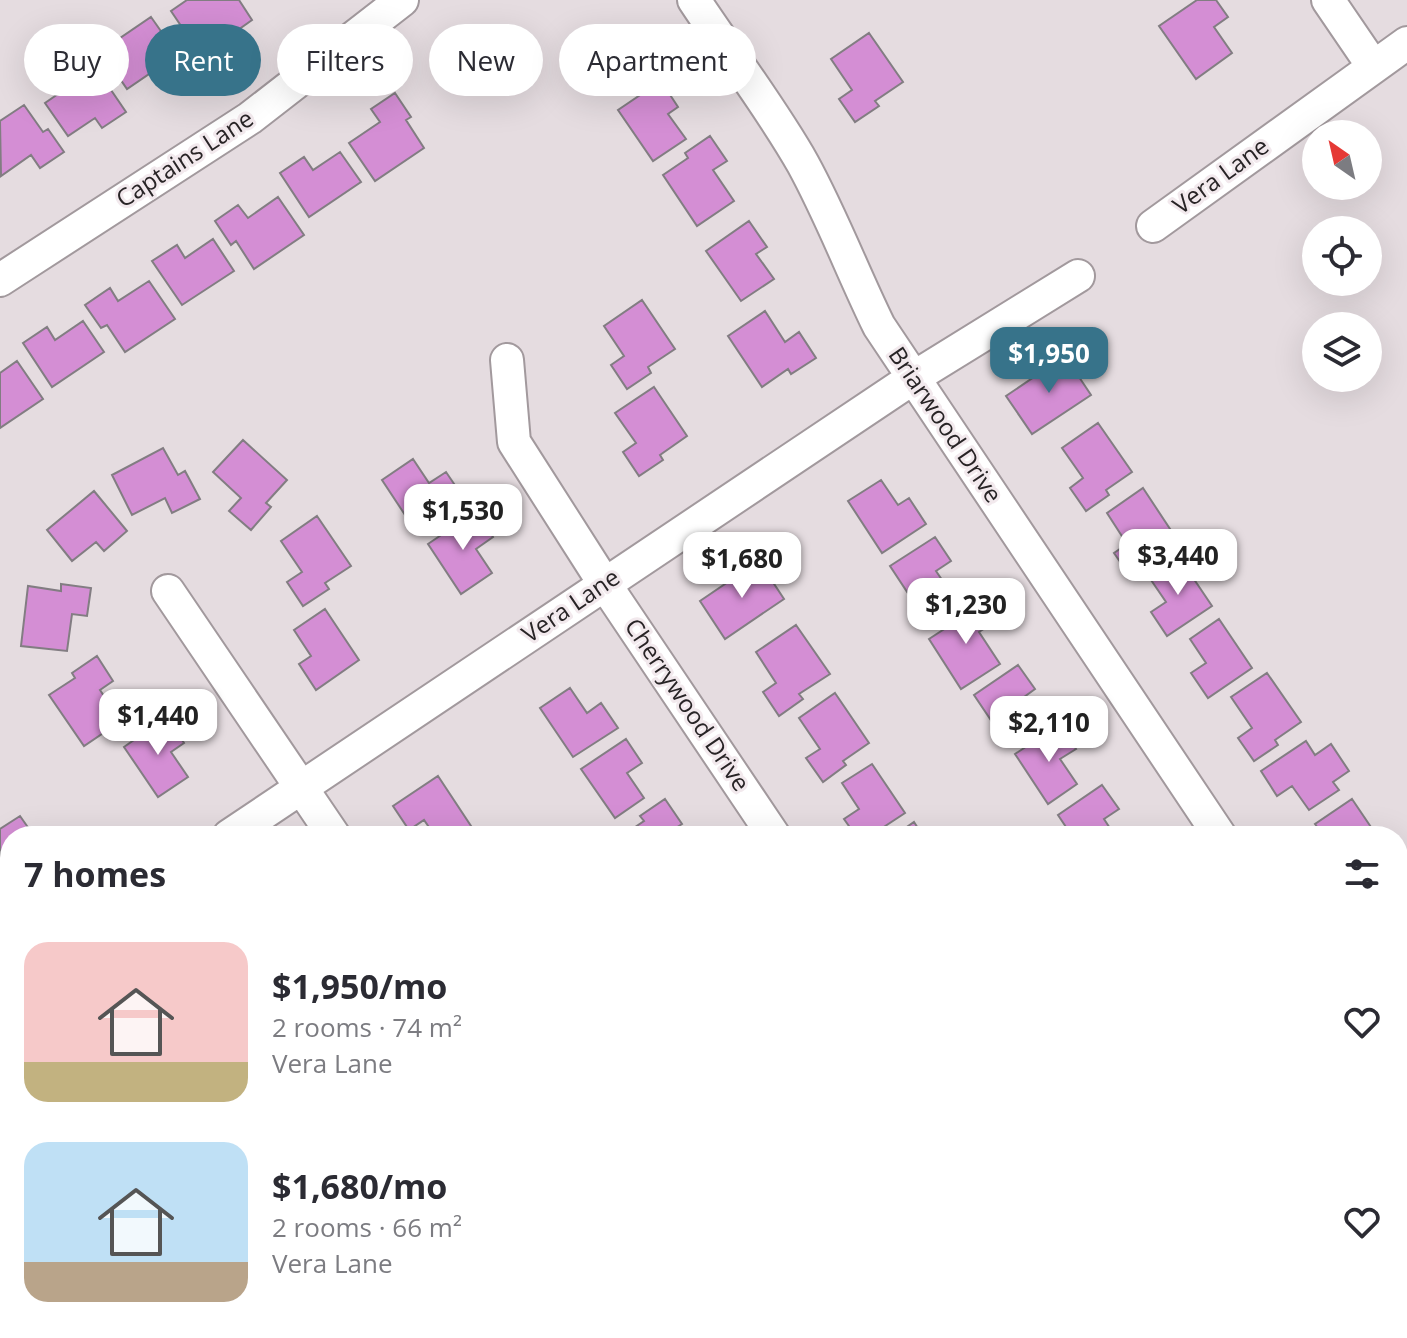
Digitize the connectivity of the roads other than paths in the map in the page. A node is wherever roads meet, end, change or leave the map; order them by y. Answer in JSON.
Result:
{"nodes":[{"id":1,"x":402,"y":0,"type":"edge"},
{"id":2,"x":694,"y":0,"type":"edge"},
{"id":3,"x":1328,"y":0,"type":"edge"},
{"id":4,"x":1407,"y":43,"type":"edge"},
{"id":5,"x":1373,"y":66,"type":"junction"},
{"id":6,"x":1153,"y":226,"type":"dead end"},
{"id":7,"x":1078,"y":276,"type":"dead end"},
{"id":8,"x":0,"y":280,"type":"edge"},
{"id":9,"x":507,"y":360,"type":"dead end"},
{"id":10,"x":913,"y":378,"type":"junction"},
{"id":11,"x":604,"y":583,"type":"junction"},
{"id":12,"x":168,"y":591,"type":"dead end"},
{"id":13,"x":302,"y":788,"type":"junction"},
{"id":14,"x":244,"y":826,"type":"edge"},
{"id":15,"x":327,"y":826,"type":"edge"},
{"id":16,"x":767,"y":826,"type":"edge"},
{"id":17,"x":1213,"y":826,"type":"edge"}],
"edges":[{"from":1,"to":8,"type":"street","name":"Captains Lane"},
{"from":2,"to":10,"type":"street","name":"Briarwood Drive"},
{"from":3,"to":5,"type":"street"},
{"from":4,"to":5,"type":"street","name":"Vera Lane"},
{"from":5,"to":6,"type":"street","name":"Vera Lane"},
{"from":7,"to":10,"type":"street","name":"Vera Lane"},
{"from":9,"to":11,"type":"street","name":"Cherrywood Drive"},
{"from":10,"to":11,"type":"street","name":"Vera Lane"},
{"from":10,"to":17,"type":"street","name":"Briarwood Drive"},
{"from":11,"to":13,"type":"street","name":"Vera Lane"},
{"from":11,"to":16,"type":"street","name":"Cherrywood Drive"},
{"from":12,"to":13,"type":"street"},
{"from":13,"to":14,"type":"street","name":"Vera Lane"},
{"from":13,"to":15,"type":"street"}]}
